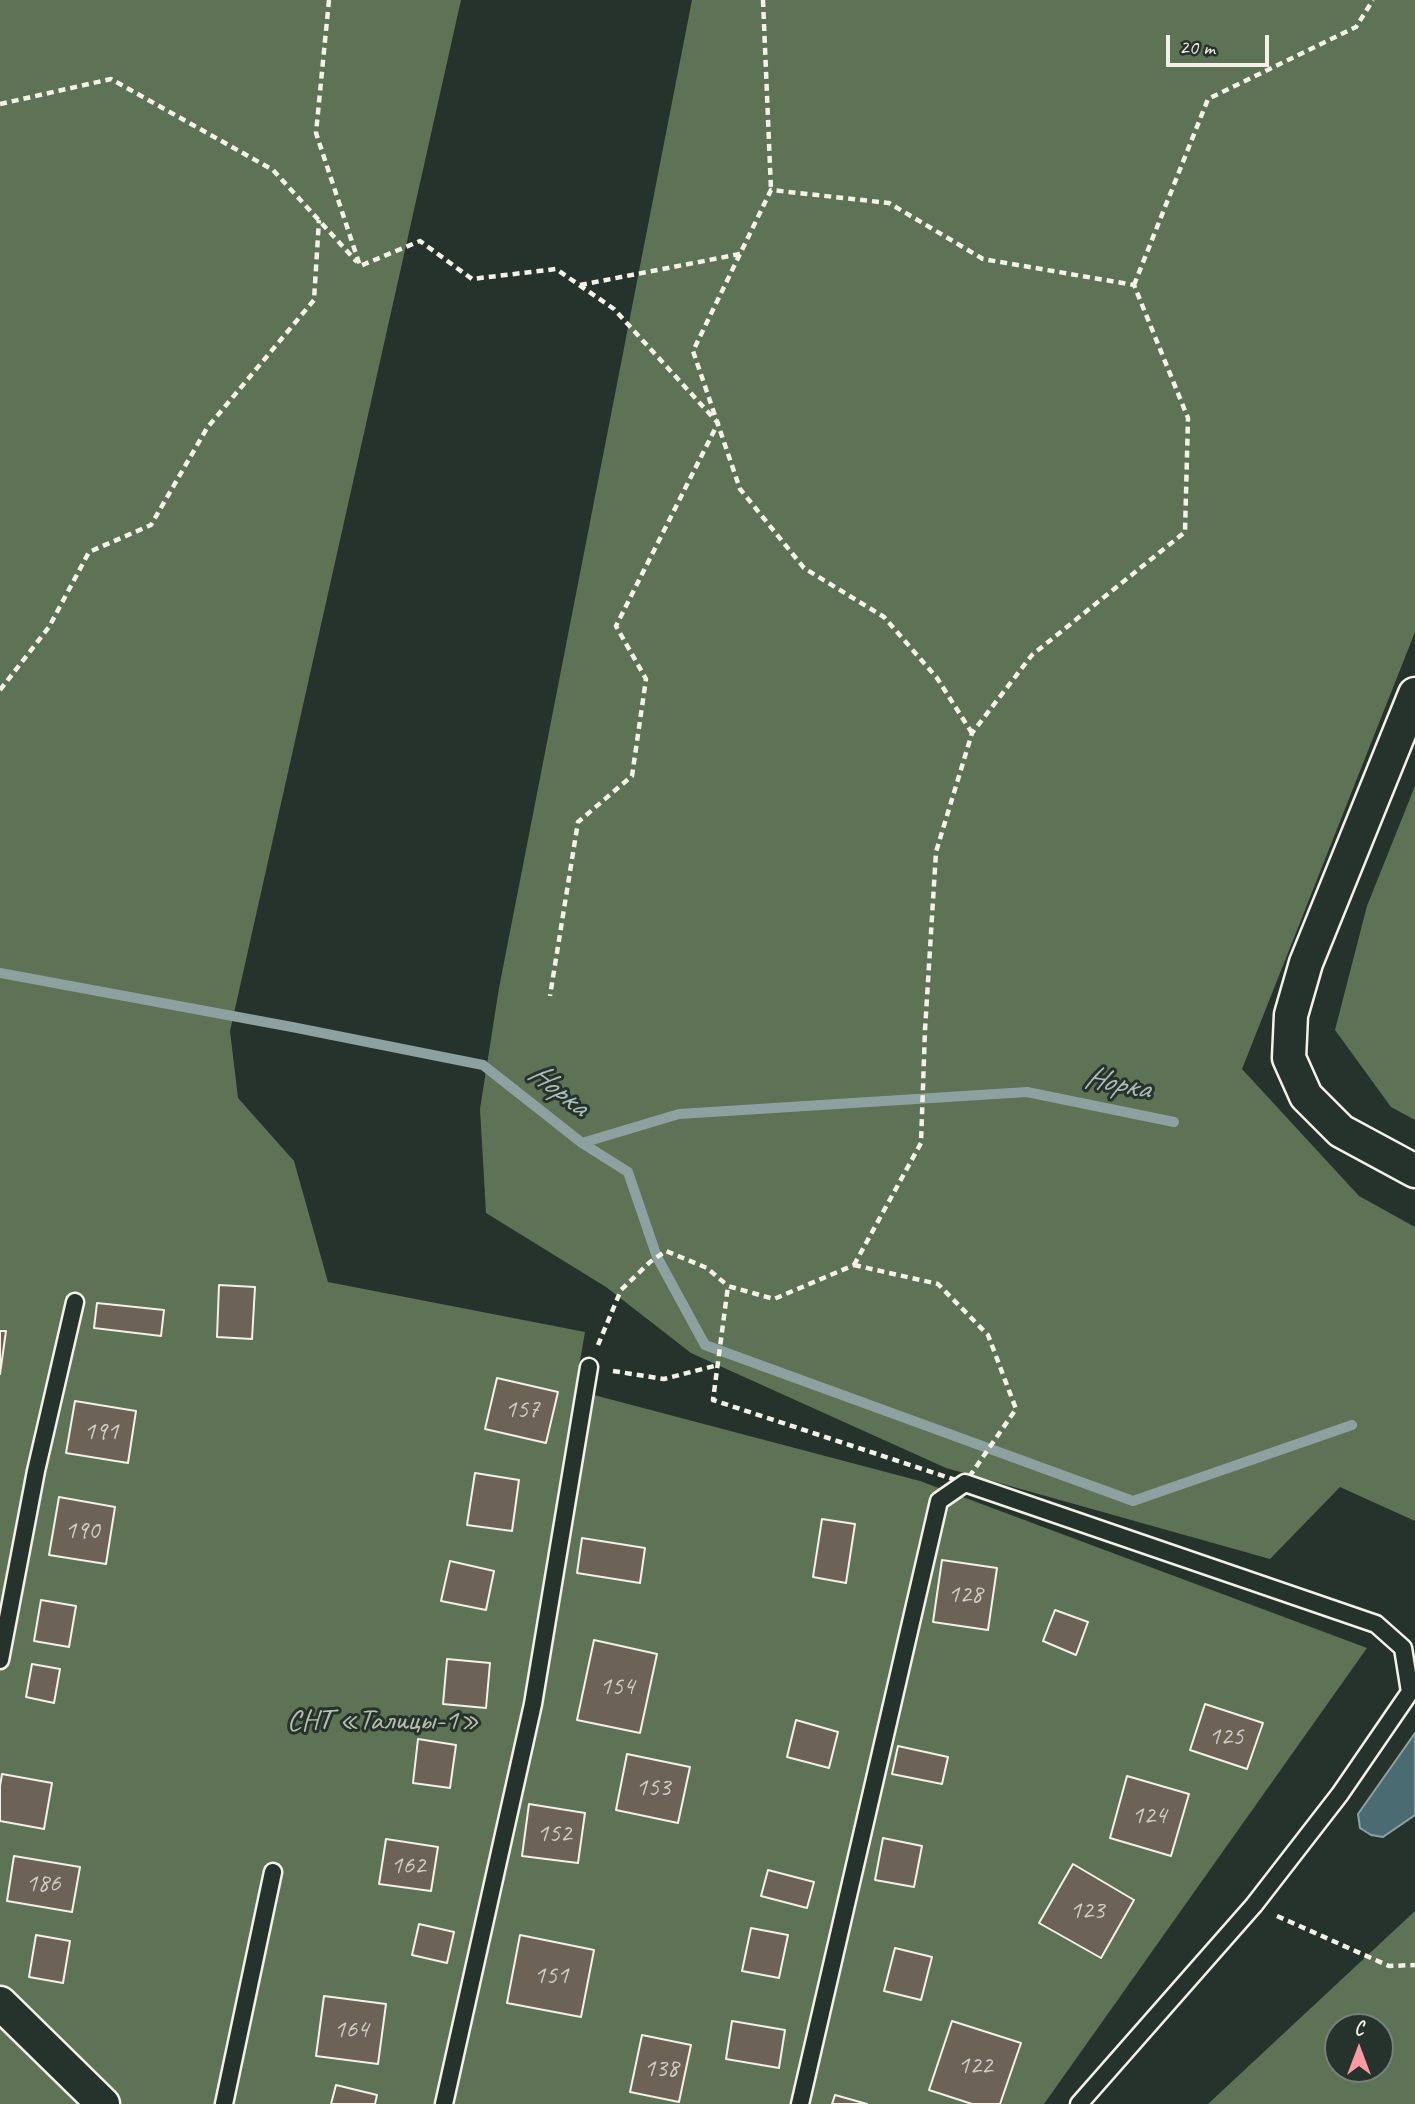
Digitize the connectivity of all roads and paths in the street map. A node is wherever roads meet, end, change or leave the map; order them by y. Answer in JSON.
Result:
{"nodes":[{"id":1,"x":329,"y":0,"type":"edge"},
{"id":2,"x":763,"y":0,"type":"edge"},
{"id":3,"x":1373,"y":0,"type":"edge"},
{"id":4,"x":0,"y":104,"type":"edge"},
{"id":5,"x":771,"y":190,"type":"junction"},
{"id":6,"x":319,"y":220,"type":"junction"},
{"id":7,"x":740,"y":254,"type":"junction"},
{"id":8,"x":360,"y":266,"type":"junction"},
{"id":9,"x":579,"y":285,"type":"junction"},
{"id":10,"x":1133,"y":285,"type":"junction"},
{"id":11,"x":718,"y":423,"type":"junction"},
{"id":12,"x":0,"y":690,"type":"edge"},
{"id":13,"x":1415,"y":694,"type":"edge"},
{"id":14,"x":972,"y":733,"type":"junction"},
{"id":15,"x":550,"y":996,"type":"dead end"},
{"id":16,"x":1415,"y":1171,"type":"edge"},
{"id":17,"x":854,"y":1265,"type":"junction"},
{"id":18,"x":728,"y":1286,"type":"junction"},
{"id":19,"x":75,"y":1301,"type":"dead end"},
{"id":20,"x":718,"y":1366,"type":"junction"},
{"id":21,"x":589,"y":1367,"type":"junction"},
{"id":22,"x":982,"y":1458,"type":"dead end"},
{"id":23,"x":965,"y":1483,"type":"junction"},
{"id":24,"x":0,"y":1660,"type":"edge"},
{"id":25,"x":273,"y":1872,"type":"dead end"},
{"id":26,"x":1254,"y":1905,"type":"junction"},
{"id":27,"x":1415,"y":1965,"type":"edge"},
{"id":28,"x":0,"y":2004,"type":"edge"},
{"id":29,"x":103,"y":2104,"type":"edge"},
{"id":30,"x":225,"y":2104,"type":"edge"},
{"id":31,"x":444,"y":2104,"type":"edge"},
{"id":32,"x":800,"y":2104,"type":"edge"},
{"id":33,"x":1079,"y":2104,"type":"edge"}],
"edges":[{"from":1,"to":8,"type":"path"},
{"from":2,"to":5,"type":"path"},
{"from":3,"to":10,"type":"path"},
{"from":4,"to":6,"type":"path"},
{"from":5,"to":7,"type":"path"},
{"from":5,"to":10,"type":"path"},
{"from":6,"to":8,"type":"path"},
{"from":6,"to":12,"type":"path"},
{"from":7,"to":9,"type":"path"},
{"from":7,"to":11,"type":"path"},
{"from":8,"to":9,"type":"path"},
{"from":9,"to":11,"type":"path"},
{"from":10,"to":14,"type":"path"},
{"from":11,"to":14,"type":"path"},
{"from":11,"to":15,"type":"path"},
{"from":13,"to":16,"type":"street"},
{"from":14,"to":17,"type":"path"},
{"from":17,"to":18,"type":"path"},
{"from":17,"to":22,"type":"path"},
{"from":18,"to":20,"type":"path"},
{"from":18,"to":21,"type":"path"},
{"from":19,"to":24,"type":"lane"},
{"from":20,"to":21,"type":"path"},
{"from":20,"to":23,"type":"path"},
{"from":21,"to":31,"type":"lane"},
{"from":23,"to":26,"type":"lane"},
{"from":23,"to":32,"type":"lane"},
{"from":25,"to":30,"type":"lane"},
{"from":26,"to":27,"type":"path"},
{"from":26,"to":33,"type":"lane"},
{"from":28,"to":29,"type":"street"}]}
